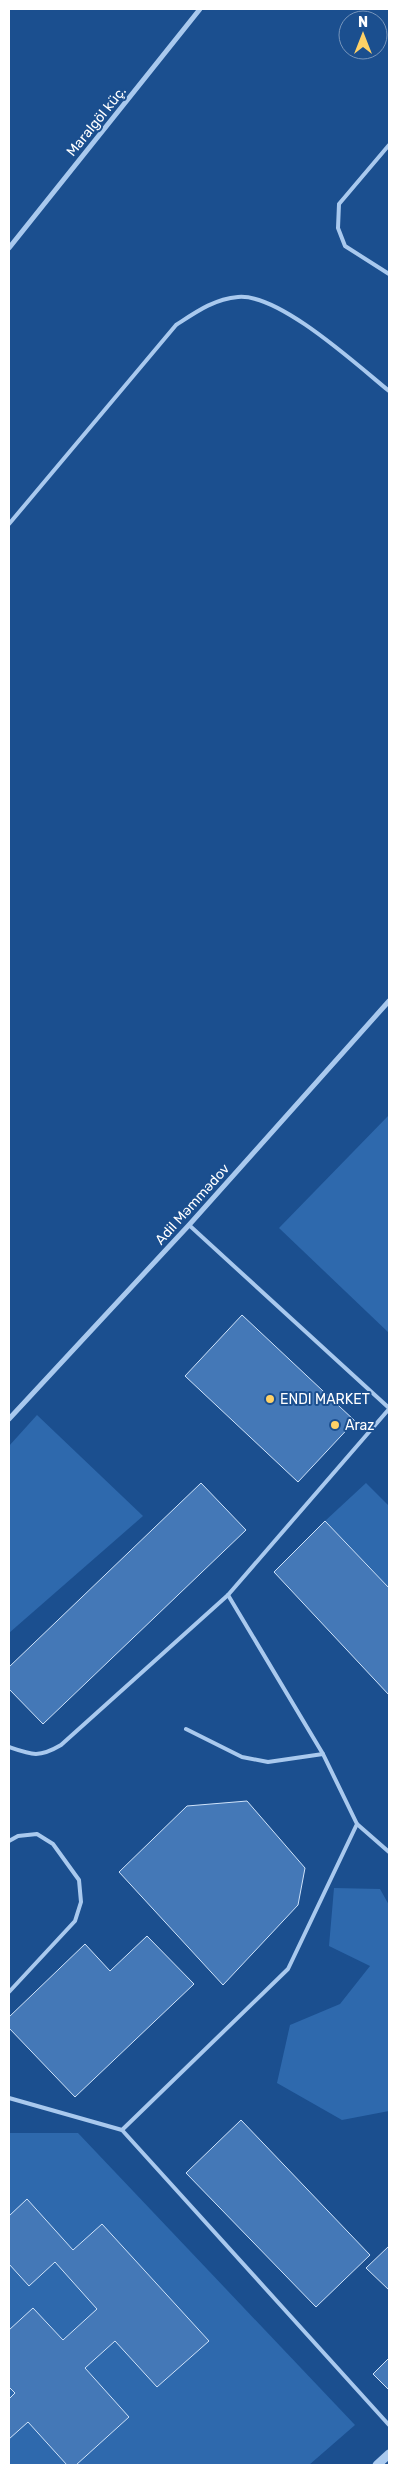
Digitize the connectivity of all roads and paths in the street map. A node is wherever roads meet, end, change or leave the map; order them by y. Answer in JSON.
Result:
{"nodes":[{"id":1,"x":200,"y":9,"type":"edge"},
{"id":2,"x":389,"y":144,"type":"edge"},
{"id":3,"x":9,"y":248,"type":"edge"},
{"id":4,"x":389,"y":274,"type":"edge"},
{"id":5,"x":389,"y":391,"type":"edge"},
{"id":6,"x":9,"y":524,"type":"edge"},
{"id":7,"x":389,"y":1000,"type":"edge"},
{"id":8,"x":188,"y":1225,"type":"junction"},
{"id":9,"x":389,"y":1409,"type":"edge"},
{"id":10,"x":9,"y":1419,"type":"edge"},
{"id":11,"x":228,"y":1595,"type":"junction"},
{"id":12,"x":186,"y":1729,"type":"dead end"},
{"id":13,"x":9,"y":1747,"type":"edge"},
{"id":14,"x":323,"y":1754,"type":"junction"},
{"id":15,"x":357,"y":1824,"type":"junction"},
{"id":16,"x":9,"y":1841,"type":"edge"},
{"id":17,"x":389,"y":1852,"type":"edge"},
{"id":18,"x":9,"y":1992,"type":"edge"},
{"id":19,"x":9,"y":2098,"type":"edge"},
{"id":20,"x":122,"y":2130,"type":"junction"},
{"id":21,"x":389,"y":2425,"type":"edge"},
{"id":22,"x":389,"y":2454,"type":"edge"},
{"id":23,"x":378,"y":2465,"type":"edge"}],
"edges":[{"from":1,"to":3,"type":"street","name":"Maralgöl küç."},
{"from":2,"to":4,"type":"lane"},
{"from":5,"to":6,"type":"lane"},
{"from":7,"to":8,"type":"street","name":"Adil Məmmədov"},
{"from":8,"to":9,"type":"lane"},
{"from":8,"to":10,"type":"street","name":"Adil Məmmədov"},
{"from":9,"to":11,"type":"lane"},
{"from":11,"to":13,"type":"lane"},
{"from":11,"to":14,"type":"lane"},
{"from":12,"to":14,"type":"lane"},
{"from":14,"to":15,"type":"lane"},
{"from":15,"to":17,"type":"lane"},
{"from":15,"to":20,"type":"lane"},
{"from":16,"to":18,"type":"lane"},
{"from":19,"to":20,"type":"lane"},
{"from":20,"to":21,"type":"lane"},
{"from":22,"to":23,"type":"street"}]}
